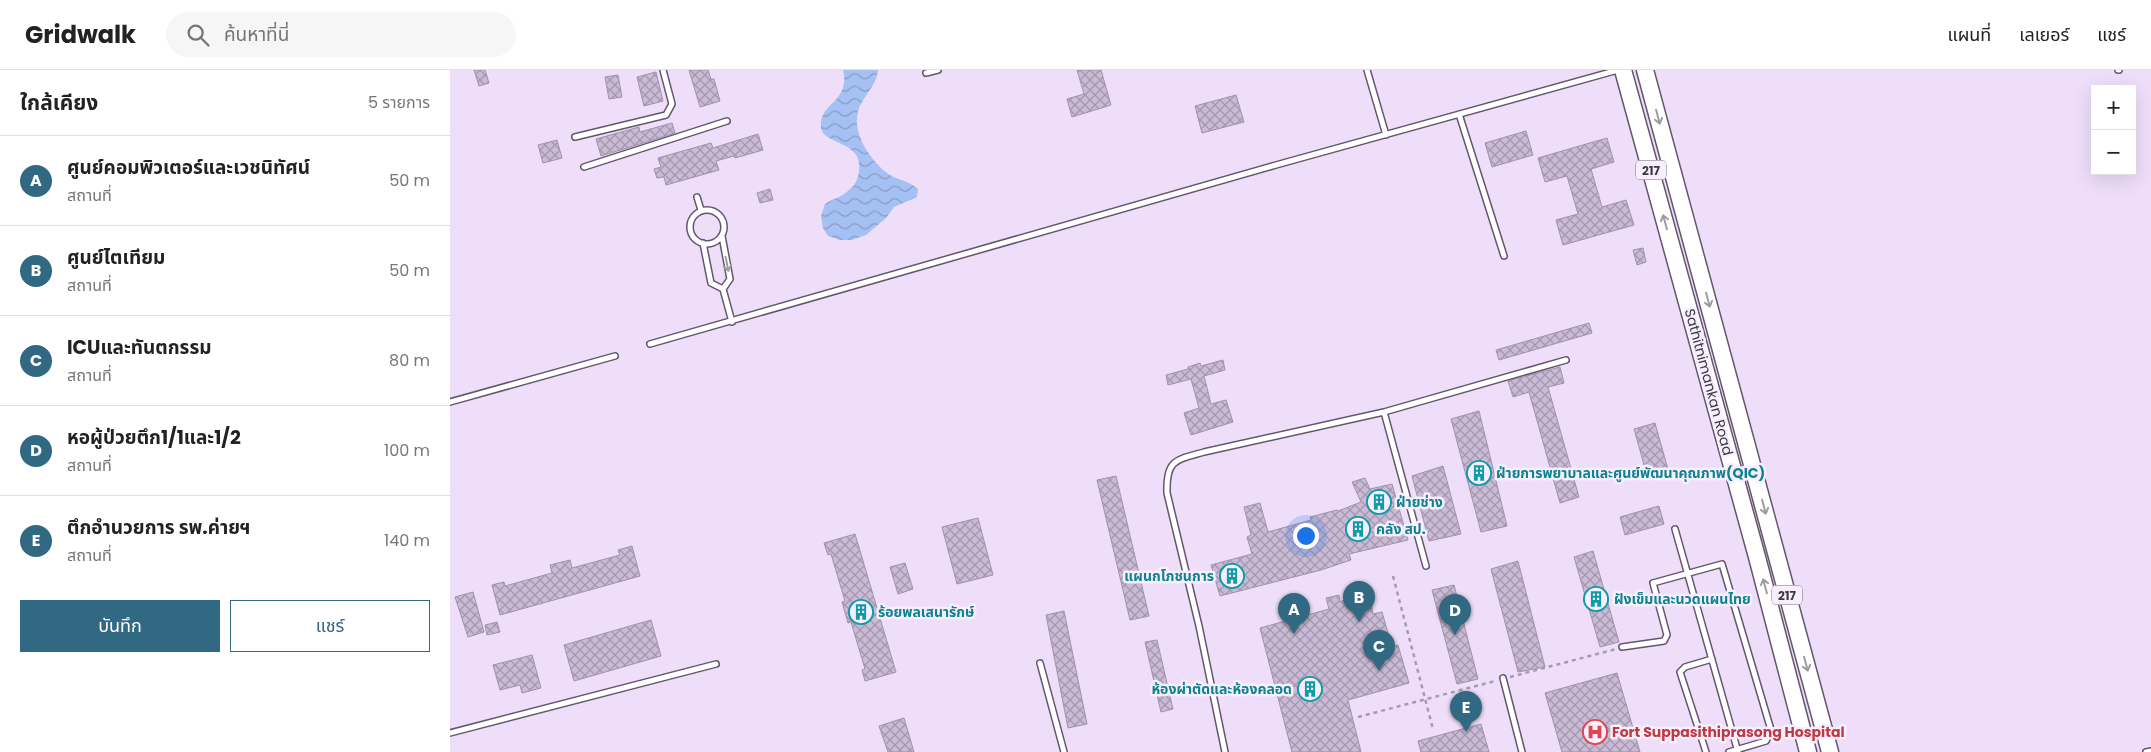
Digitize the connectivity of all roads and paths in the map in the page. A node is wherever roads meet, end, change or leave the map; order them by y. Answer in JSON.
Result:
{"nodes":[{"id":1,"x":663,"y":70,"type":"edge"},
{"id":2,"x":938,"y":70,"type":"edge"},
{"id":3,"x":1367,"y":70,"type":"edge"},
{"id":4,"x":1618,"y":70,"type":"edge"},
{"id":5,"x":1623,"y":70,"type":"edge"},
{"id":6,"x":1645,"y":70,"type":"edge"},
{"id":7,"x":926,"y":73,"type":"dead end"},
{"id":8,"x":1459,"y":114,"type":"junction"},
{"id":9,"x":727,"y":121,"type":"dead end"},
{"id":10,"x":1386,"y":134,"type":"junction"},
{"id":11,"x":575,"y":137,"type":"dead end"},
{"id":12,"x":584,"y":167,"type":"dead end"},
{"id":13,"x":697,"y":197,"type":"dead end"},
{"id":14,"x":701,"y":210,"type":"junction"},
{"id":15,"x":722,"y":236,"type":"junction"},
{"id":16,"x":703,"y":244,"type":"junction"},
{"id":17,"x":1504,"y":256,"type":"dead end"},
{"id":18,"x":723,"y":289,"type":"junction"},
{"id":19,"x":732,"y":322,"type":"junction"},
{"id":20,"x":650,"y":344,"type":"dead end"},
{"id":21,"x":615,"y":356,"type":"dead end"},
{"id":22,"x":1566,"y":360,"type":"dead end"},
{"id":23,"x":450,"y":402,"type":"edge"},
{"id":24,"x":1384,"y":412,"type":"junction"},
{"id":25,"x":1675,"y":529,"type":"dead end"},
{"id":26,"x":1426,"y":566,"type":"dead end"},
{"id":27,"x":1688,"y":573,"type":"junction"},
{"id":28,"x":1393,"y":576,"type":"dead end"},
{"id":29,"x":1622,"y":647,"type":"joint"},
{"id":30,"x":1712,"y":659,"type":"junction"},
{"id":31,"x":1040,"y":663,"type":"dead end"},
{"id":32,"x":716,"y":664,"type":"dead end"},
{"id":33,"x":1503,"y":678,"type":"junction"},
{"id":34,"x":1424,"y":699,"type":"junction"},
{"id":35,"x":1358,"y":716,"type":"dead end"},
{"id":36,"x":1432,"y":729,"type":"dead end"},
{"id":37,"x":450,"y":733,"type":"edge"},
{"id":38,"x":1829,"y":749,"type":"edge"},
{"id":39,"x":2151,"y":750,"type":"edge"},
{"id":40,"x":1738,"y":751,"type":"edge"},
{"id":41,"x":1064,"y":752,"type":"edge"},
{"id":42,"x":1225,"y":752,"type":"edge"},
{"id":43,"x":1522,"y":752,"type":"edge"},
{"id":44,"x":1706,"y":752,"type":"edge"},
{"id":45,"x":1729,"y":752,"type":"edge"},
{"id":46,"x":1808,"y":752,"type":"edge"},
{"id":47,"x":2146,"y":752,"type":"edge"}],
"edges":[{"from":1,"to":11,"type":"lane"},
{"from":2,"to":7,"type":"lane"},
{"from":3,"to":10,"type":"lane"},
{"from":4,"to":8,"type":"lane"},
{"from":46,"to":5,"type":"main road","name":"Sathitnimankan Road","number":"217","one_way":true},
{"from":6,"to":38,"type":"main road","name":"Sathitnimankan Road","number":"217","one_way":true},
{"from":8,"to":10,"type":"lane"},
{"from":8,"to":17,"type":"lane"},
{"from":9,"to":12,"type":"lane"},
{"from":10,"to":19,"type":"lane"},
{"from":13,"to":14,"type":"lane"},
{"from":14,"to":15,"type":"lane"},
{"from":14,"to":16,"type":"lane"},
{"from":15,"to":16,"type":"lane"},
{"from":15,"to":18,"type":"lane","one_way":true},
{"from":16,"to":18,"type":"lane"},
{"from":18,"to":19,"type":"lane"},
{"from":19,"to":20,"type":"lane"},
{"from":21,"to":23,"type":"lane"},
{"from":22,"to":24,"type":"lane"},
{"from":24,"to":26,"type":"lane"},
{"from":24,"to":42,"type":"lane"},
{"from":25,"to":27,"type":"lane"},
{"from":27,"to":29,"type":"lane"},
{"from":27,"to":30,"type":"lane"},
{"from":27,"to":40,"type":"lane"},
{"from":28,"to":34,"type":"path"},
{"from":29,"to":33,"type":"path"},
{"from":30,"to":40,"type":"lane"},
{"from":30,"to":44,"type":"lane"},
{"from":31,"to":41,"type":"lane"},
{"from":32,"to":37,"type":"lane"},
{"from":33,"to":34,"type":"path"},
{"from":33,"to":43,"type":"lane"},
{"from":34,"to":35,"type":"path"},
{"from":34,"to":36,"type":"path"},
{"from":38,"to":46,"type":"main road"},
{"from":39,"to":47,"type":"lane"},
{"from":40,"to":45,"type":"lane"}]}
